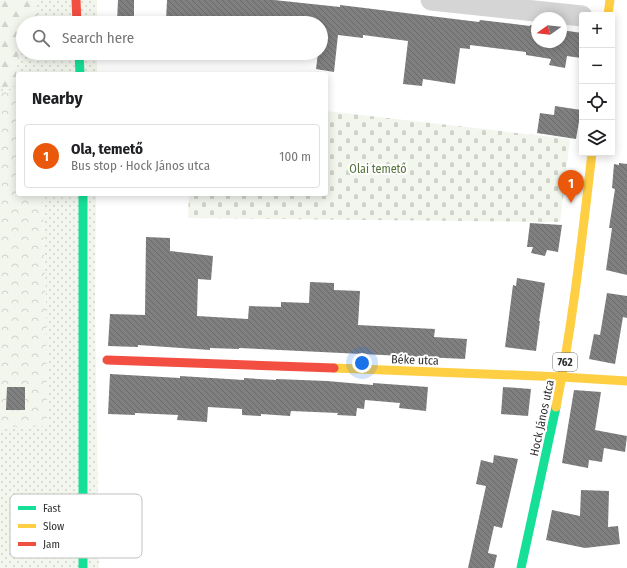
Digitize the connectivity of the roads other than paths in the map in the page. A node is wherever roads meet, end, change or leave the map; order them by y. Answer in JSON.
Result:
{"nodes":[{"id":1,"x":76,"y":0,"type":"edge"},
{"id":2,"x":431,"y":0,"type":"edge"},
{"id":3,"x":610,"y":0,"type":"edge"},
{"id":4,"x":608,"y":12,"type":"edge"},
{"id":5,"x":77,"y":16,"type":"edge"},
{"id":6,"x":579,"y":16,"type":"edge"},
{"id":7,"x":79,"y":60,"type":"edge"},
{"id":8,"x":80,"y":72,"type":"edge"},
{"id":9,"x":592,"y":156,"type":"edge"},
{"id":10,"x":83,"y":196,"type":"edge"},
{"id":11,"x":107,"y":360,"type":"dead end"},
{"id":12,"x":562,"y":378,"type":"junction"},
{"id":13,"x":627,"y":381,"type":"edge"},
{"id":14,"x":83,"y":494,"type":"edge"},
{"id":15,"x":521,"y":568,"type":"edge"}],
"edges":[{"from":1,"to":5,"type":"street"},
{"from":2,"to":6,"type":"street"},
{"from":3,"to":4,"type":"street"},
{"from":7,"to":8,"type":"street"},
{"from":9,"to":12,"type":"street","name":"Hock János utca","number":"762"},
{"from":10,"to":14,"type":"street"},
{"from":11,"to":12,"type":"street","name":"Béke utca"},
{"from":12,"to":13,"type":"street","name":"Béke utca"},
{"from":12,"to":15,"type":"street","name":"Hock János utca","number":"762"}]}
